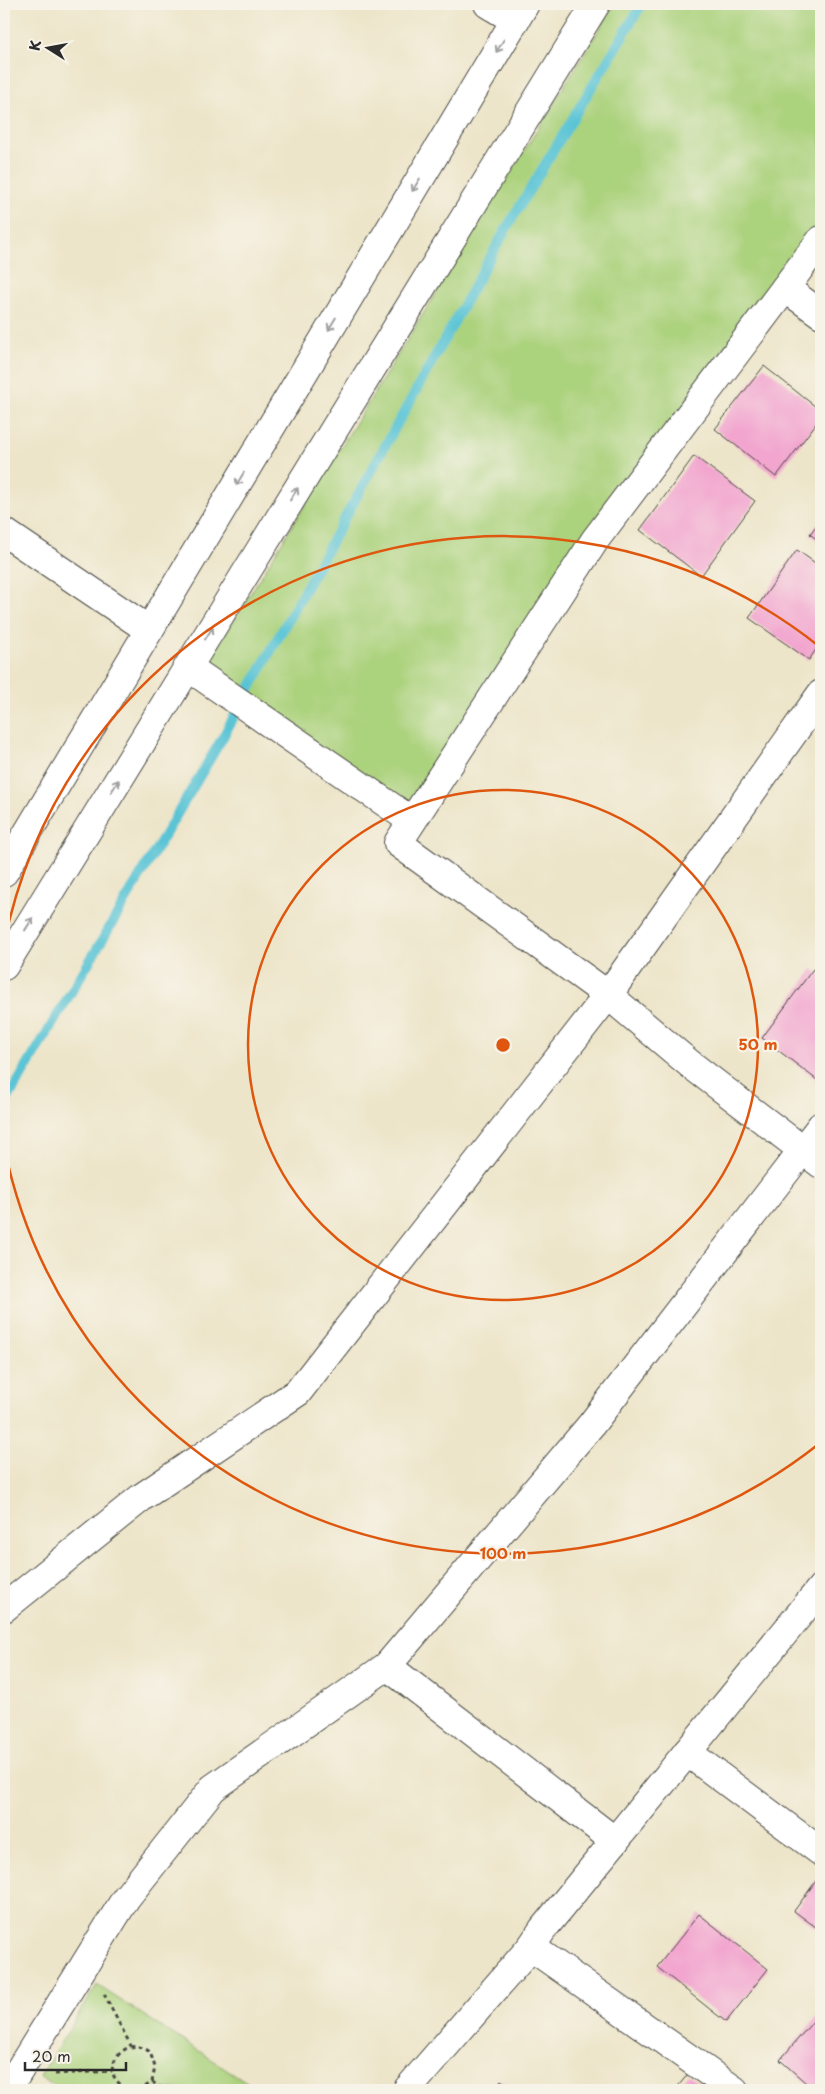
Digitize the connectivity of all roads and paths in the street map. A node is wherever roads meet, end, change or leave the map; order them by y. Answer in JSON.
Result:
{"nodes":[{"id":1,"x":488,"y":4,"type":"edge"},
{"id":2,"x":596,"y":4,"type":"edge"},
{"id":3,"x":520,"y":12,"type":"edge"},
{"id":4,"x":821,"y":240,"type":"edge"},
{"id":5,"x":785,"y":288,"type":"junction"},
{"id":6,"x":821,"y":314,"type":"edge"},
{"id":7,"x":4,"y":532,"type":"edge"},
{"id":8,"x":148,"y":630,"type":"junction"},
{"id":9,"x":188,"y":667,"type":"junction"},
{"id":10,"x":821,"y":694,"type":"edge"},
{"id":11,"x":412,"y":820,"type":"junction"},
{"id":12,"x":4,"y":872,"type":"edge"},
{"id":13,"x":4,"y":966,"type":"edge"},
{"id":14,"x":608,"y":995,"type":"junction"},
{"id":15,"x":821,"y":1126,"type":"edge"},
{"id":16,"x":812,"y":1156,"type":"edge"},
{"id":17,"x":821,"y":1588,"type":"edge"},
{"id":18,"x":4,"y":1608,"type":"edge"},
{"id":19,"x":387,"y":1666,"type":"junction"},
{"id":20,"x":687,"y":1752,"type":"junction"},
{"id":21,"x":615,"y":1841,"type":"junction"},
{"id":22,"x":821,"y":1852,"type":"edge"},
{"id":23,"x":531,"y":1947,"type":"junction"},
{"id":24,"x":87,"y":1962,"type":"junction"},
{"id":25,"x":131,"y":2046,"type":"junction"},
{"id":26,"x":112,"y":2071,"type":"junction"},
{"id":27,"x":152,"y":2082,"type":"junction"},
{"id":28,"x":16,"y":2084,"type":"edge"},
{"id":29,"x":135,"y":2090,"type":"edge"},
{"id":30,"x":164,"y":2090,"type":"edge"},
{"id":31,"x":407,"y":2090,"type":"edge"},
{"id":32,"x":734,"y":2090,"type":"edge"}],
"edges":[{"from":1,"to":3,"type":"street"},
{"from":9,"to":2,"type":"street","one_way":true},
{"from":3,"to":8,"type":"street","one_way":true},
{"from":4,"to":5,"type":"street"},
{"from":5,"to":6,"type":"street"},
{"from":5,"to":11,"type":"street"},
{"from":7,"to":8,"type":"street"},
{"from":8,"to":12,"type":"street"},
{"from":9,"to":11,"type":"street"},
{"from":13,"to":9,"type":"street","one_way":true},
{"from":10,"to":14,"type":"street"},
{"from":11,"to":14,"type":"street"},
{"from":14,"to":16,"type":"street"},
{"from":14,"to":18,"type":"street"},
{"from":15,"to":16,"type":"street"},
{"from":16,"to":19,"type":"street"},
{"from":17,"to":20,"type":"street"},
{"from":19,"to":21,"type":"street"},
{"from":19,"to":24,"type":"street"},
{"from":20,"to":21,"type":"street"},
{"from":20,"to":22,"type":"street"},
{"from":21,"to":23,"type":"street"},
{"from":23,"to":31,"type":"street"},
{"from":23,"to":32,"type":"street"},
{"from":24,"to":25,"type":"path"},
{"from":24,"to":28,"type":"street"},
{"from":25,"to":26,"type":"path"},
{"from":25,"to":27,"type":"path"},
{"from":26,"to":28,"type":"path"},
{"from":26,"to":29,"type":"path"},
{"from":27,"to":29,"type":"path"},
{"from":27,"to":30,"type":"path"}]}
